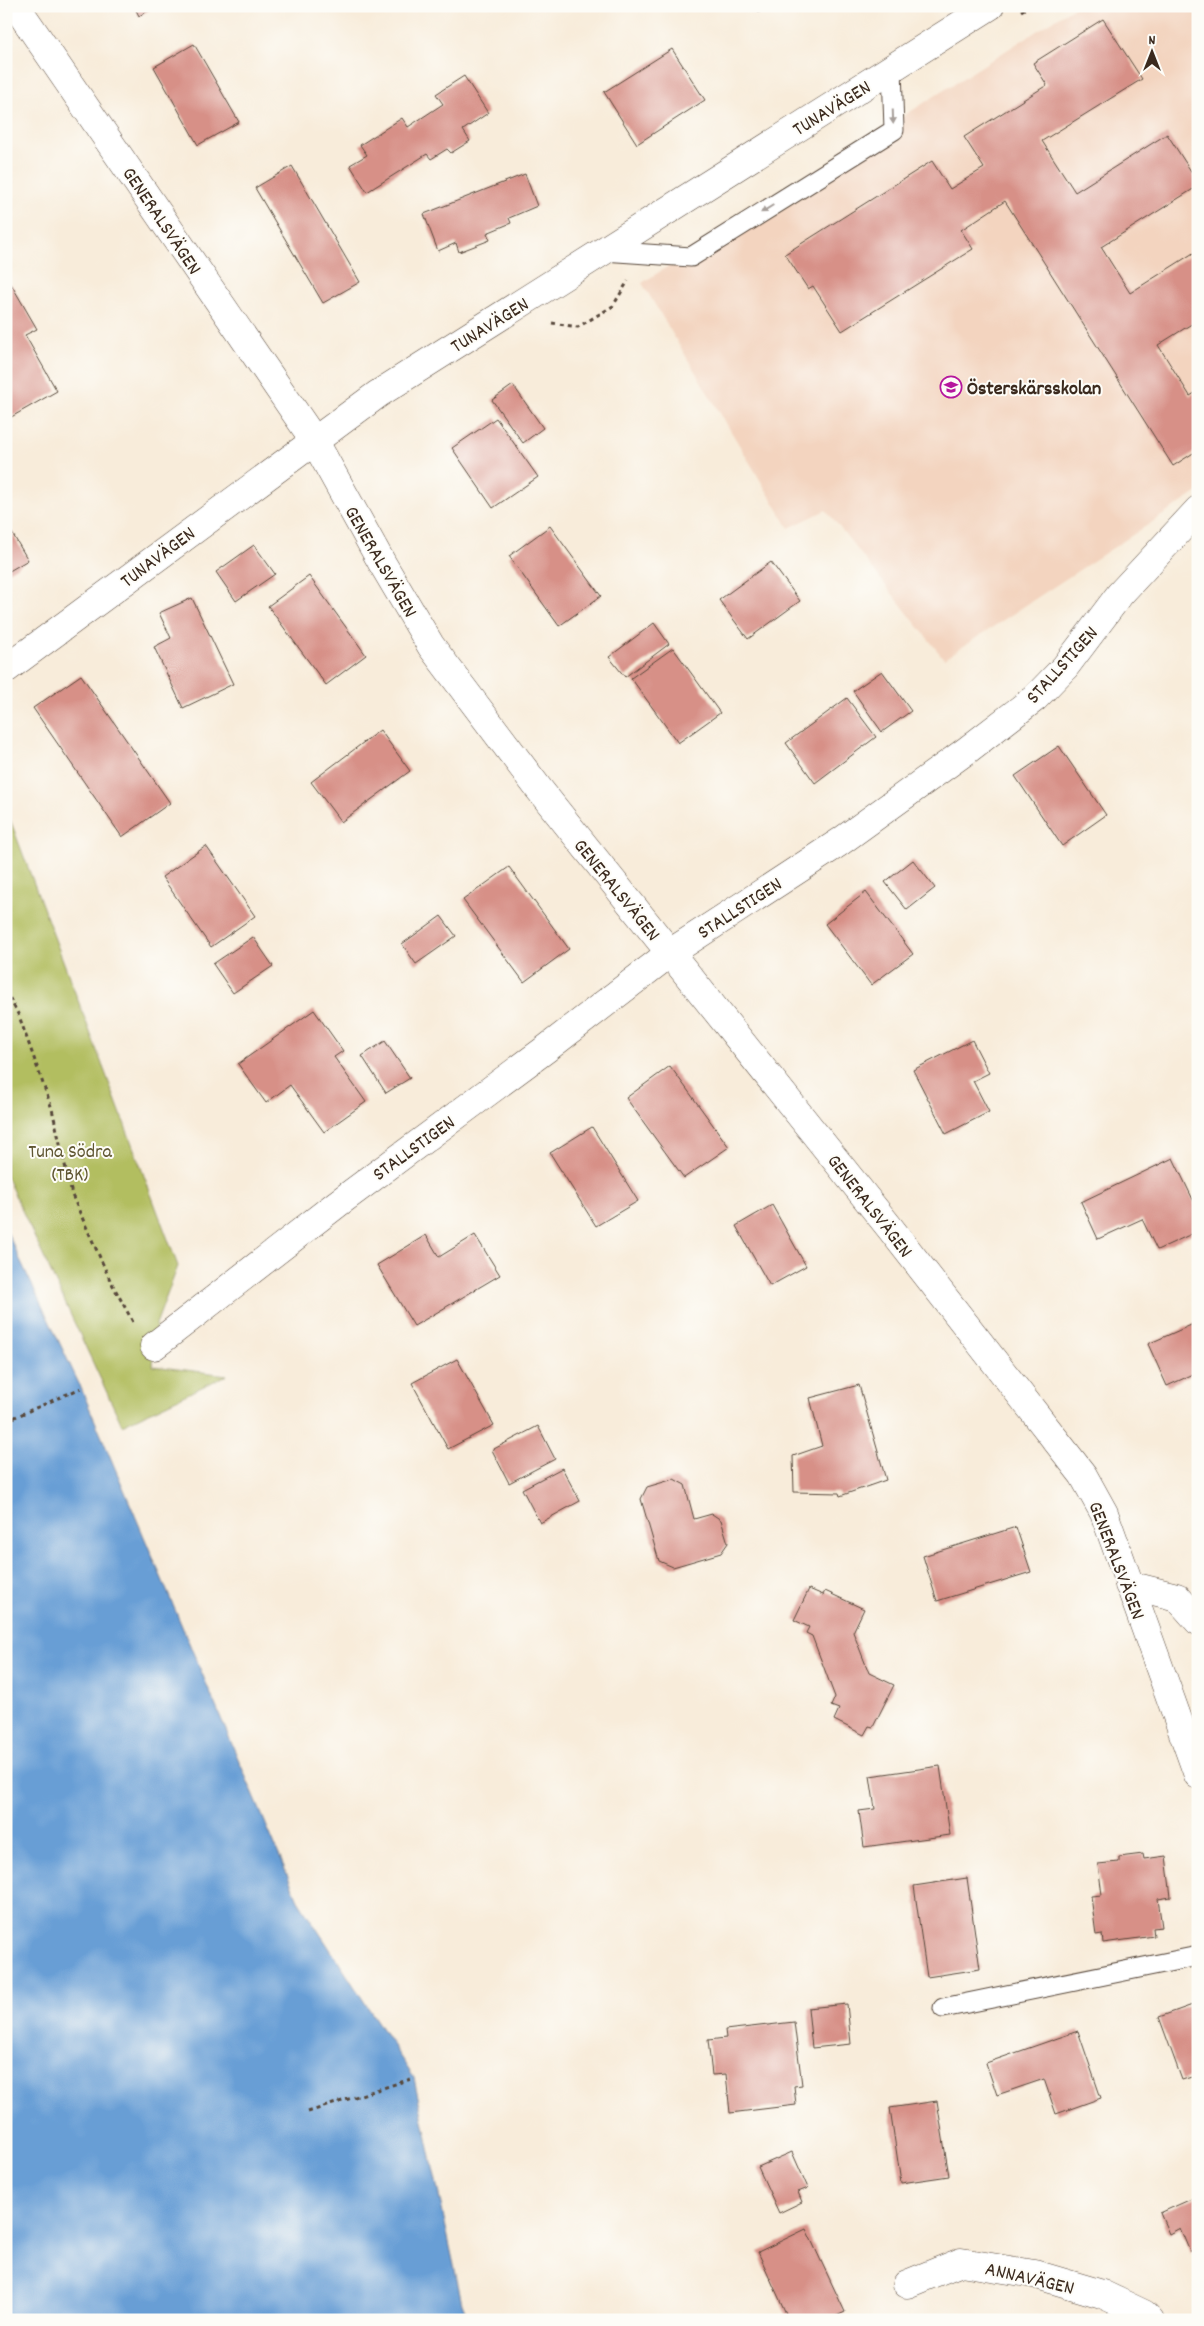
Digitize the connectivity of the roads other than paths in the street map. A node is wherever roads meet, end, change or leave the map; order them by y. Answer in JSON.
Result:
{"nodes":[{"id":1,"x":16,"y":6,"type":"edge"},
{"id":2,"x":1001,"y":11,"type":"edge"},
{"id":3,"x":892,"y":68,"type":"junction"},
{"id":4,"x":603,"y":251,"type":"junction"},
{"id":5,"x":314,"y":440,"type":"junction"},
{"id":6,"x":1198,"y":510,"type":"edge"},
{"id":7,"x":6,"y":668,"type":"edge"},
{"id":8,"x":670,"y":953,"type":"junction"},
{"id":9,"x":154,"y":1346,"type":"road end"},
{"id":10,"x":1129,"y":1585,"type":"junction"},
{"id":11,"x":1198,"y":1621,"type":"edge"},
{"id":12,"x":1198,"y":1775,"type":"edge"},
{"id":13,"x":1198,"y":1956,"type":"edge"},
{"id":14,"x":943,"y":2008,"type":"dead end"},
{"id":15,"x":907,"y":2284,"type":"dead end"},
{"id":16,"x":1150,"y":2320,"type":"edge"}],
"edges":[{"from":1,"to":5,"type":"street","name":"GENERALSVÄGEN"},
{"from":2,"to":3,"type":"street","name":"TUNAVÄGEN"},
{"from":3,"to":4,"type":"street","name":"TUNAVÄGEN"},
{"from":3,"to":4,"type":"lane","one_way":true},
{"from":4,"to":5,"type":"street","name":"TUNAVÄGEN"},
{"from":5,"to":7,"type":"street","name":"TUNAVÄGEN"},
{"from":5,"to":8,"type":"street","name":"GENERALSVÄGEN"},
{"from":6,"to":8,"type":"street","name":"STALLSTIGEN"},
{"from":8,"to":9,"type":"street","name":"STALLSTIGEN"},
{"from":8,"to":10,"type":"street","name":"GENERALSVÄGEN"},
{"from":10,"to":11,"type":"street"},
{"from":10,"to":12,"type":"street","name":"GENERALSVÄGEN"},
{"from":13,"to":14,"type":"lane"},
{"from":15,"to":16,"type":"street","name":"ANNAVÄGEN"}]}
